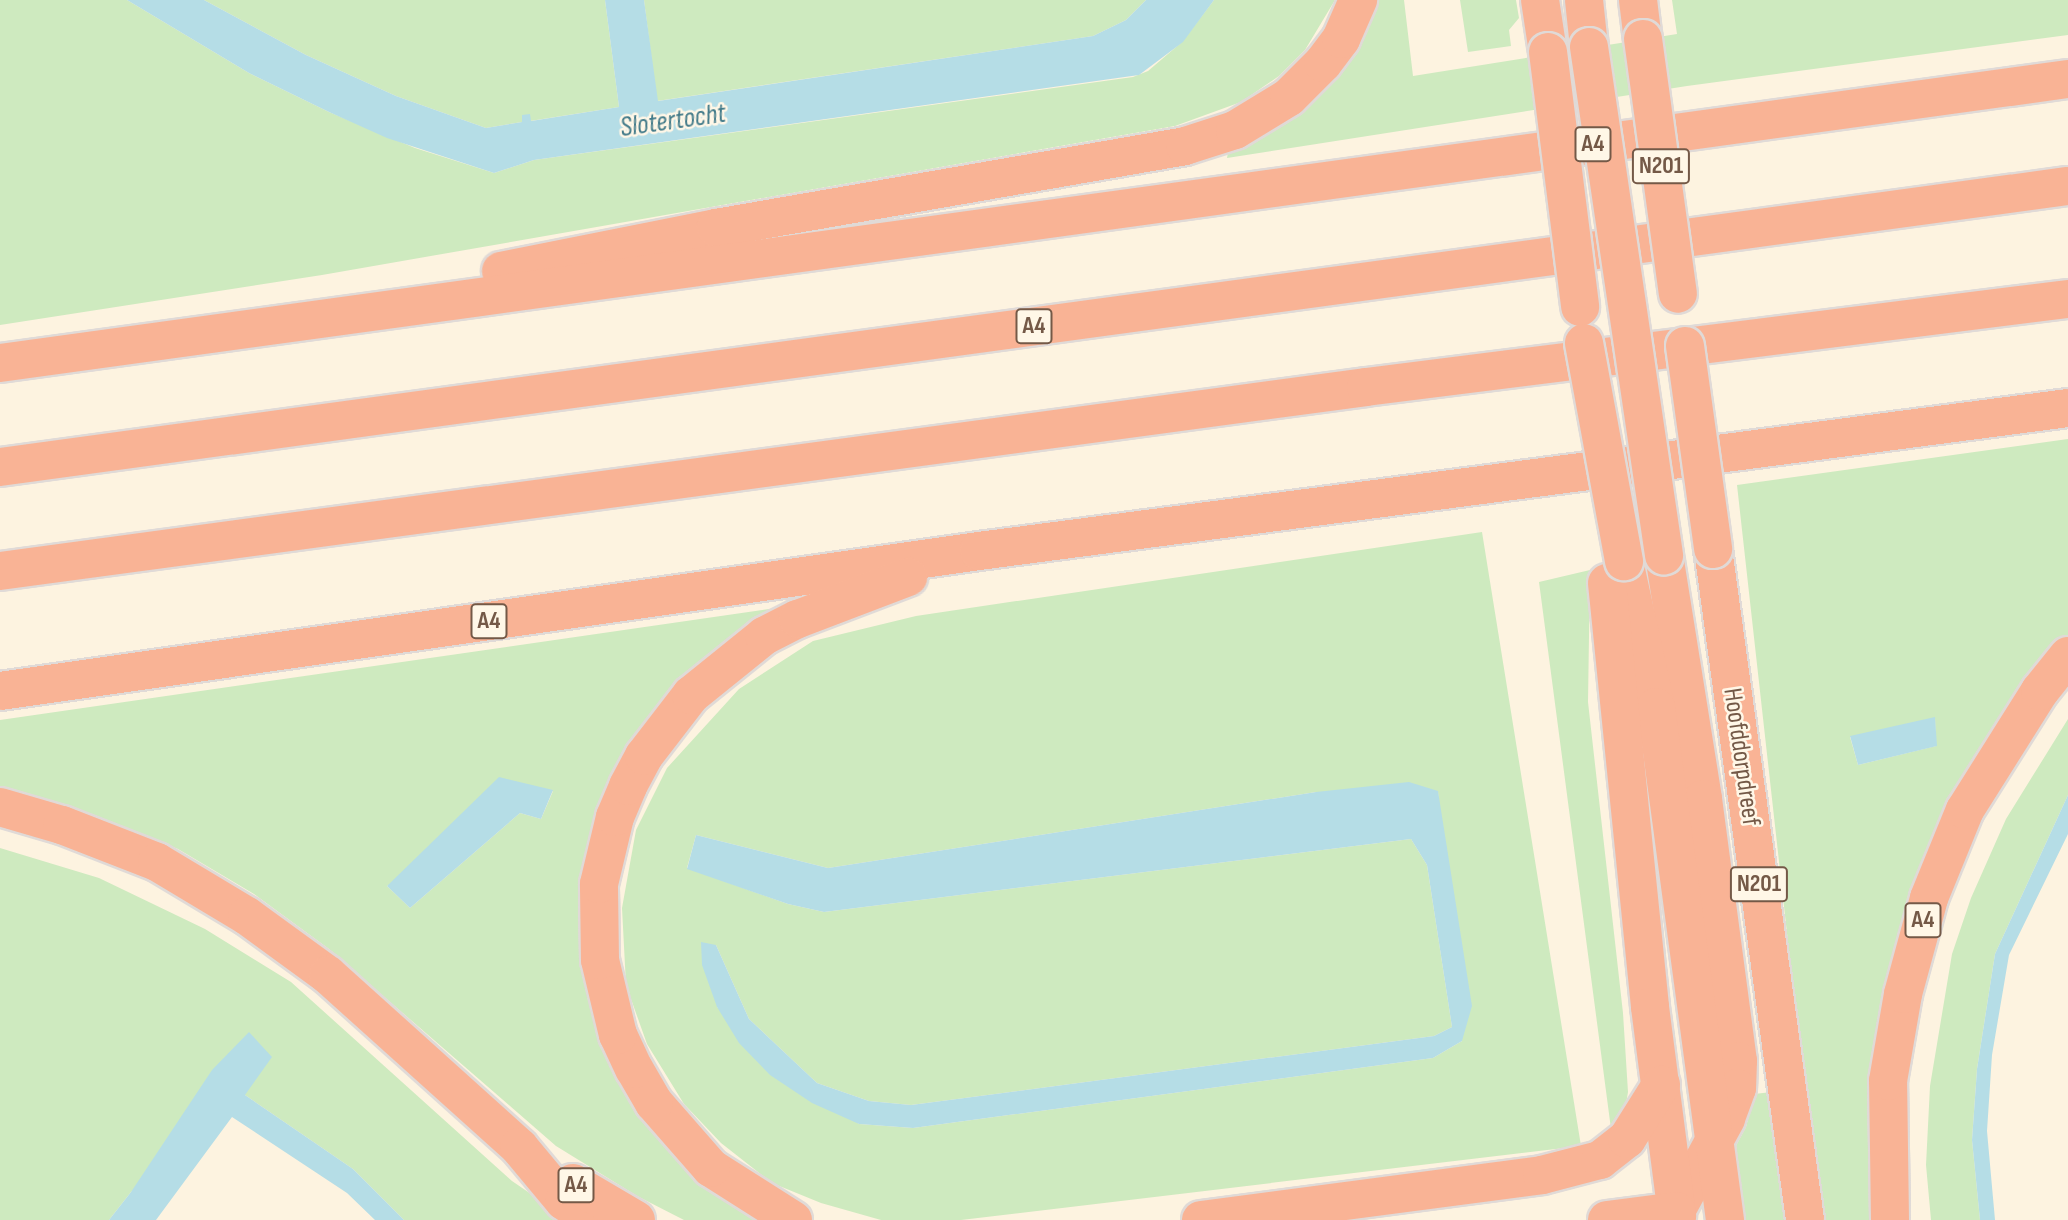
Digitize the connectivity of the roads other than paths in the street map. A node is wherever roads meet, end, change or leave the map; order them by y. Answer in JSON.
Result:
{"nodes":[{"id":1,"x":1358,"y":0,"type":"edge"},
{"id":2,"x":1540,"y":0,"type":"edge"},
{"id":3,"x":1584,"y":0,"type":"edge"},
{"id":4,"x":1638,"y":0,"type":"edge"},
{"id":5,"x":2068,"y":79,"type":"edge"},
{"id":6,"x":2068,"y":186,"type":"edge"},
{"id":7,"x":2068,"y":299,"type":"edge"},
{"id":8,"x":149,"y":342,"type":"junction"},
{"id":9,"x":0,"y":363,"type":"edge"},
{"id":10,"x":2068,"y":408,"type":"edge"},
{"id":11,"x":0,"y":467,"type":"edge"},
{"id":12,"x":979,"y":551,"type":"junction"},
{"id":13,"x":1615,"y":562,"type":"junction"},
{"id":14,"x":0,"y":571,"type":"edge"},
{"id":15,"x":2068,"y":656,"type":"edge"},
{"id":16,"x":0,"y":691,"type":"edge"},
{"id":17,"x":0,"y":807,"type":"edge"},
{"id":18,"x":1661,"y":1085,"type":"junction"},
{"id":19,"x":1714,"y":1140,"type":"junction"},
{"id":20,"x":519,"y":1147,"type":"junction"},
{"id":21,"x":1679,"y":1217,"type":"edge"},
{"id":22,"x":592,"y":1220,"type":"edge"},
{"id":23,"x":636,"y":1220,"type":"edge"},
{"id":24,"x":793,"y":1220,"type":"edge"},
{"id":25,"x":1201,"y":1220,"type":"edge"},
{"id":26,"x":1607,"y":1220,"type":"edge"},
{"id":27,"x":1725,"y":1220,"type":"edge"},
{"id":28,"x":1805,"y":1220,"type":"edge"},
{"id":29,"x":1890,"y":1220,"type":"edge"}],
"edges":[{"from":1,"to":8,"type":"highway","number":"A4"},
{"from":2,"to":13,"type":"highway","bridge":true},
{"from":3,"to":19,"type":"highway","name":"Hoofddorpdreef","bridge":true},
{"from":4,"to":28,"type":"highway","name":"Hoofddorpdreef","number":"N201","bridge":true},
{"from":5,"to":8,"type":"highway","number":"A4"},
{"from":6,"to":11,"type":"highway","number":"A4"},
{"from":7,"to":14,"type":"highway"},
{"from":8,"to":9,"type":"highway","number":"A4"},
{"from":10,"to":12,"type":"highway","number":"A4"},
{"from":12,"to":16,"type":"highway","number":"A4"},
{"from":12,"to":24,"type":"highway","number":"A4"},
{"from":13,"to":18,"type":"highway"},
{"from":13,"to":19,"type":"highway"},
{"from":15,"to":29,"type":"highway","number":"A4"},
{"from":17,"to":20,"type":"highway","number":"A4"},
{"from":18,"to":21,"type":"highway"},
{"from":18,"to":25,"type":"highway"},
{"from":19,"to":21,"type":"highway","name":"Hoofddorpdreef"},
{"from":19,"to":27,"type":"highway"},
{"from":20,"to":22,"type":"highway","number":"A4"},
{"from":20,"to":23,"type":"highway","number":"A4"},
{"from":21,"to":26,"type":"highway"}]}
